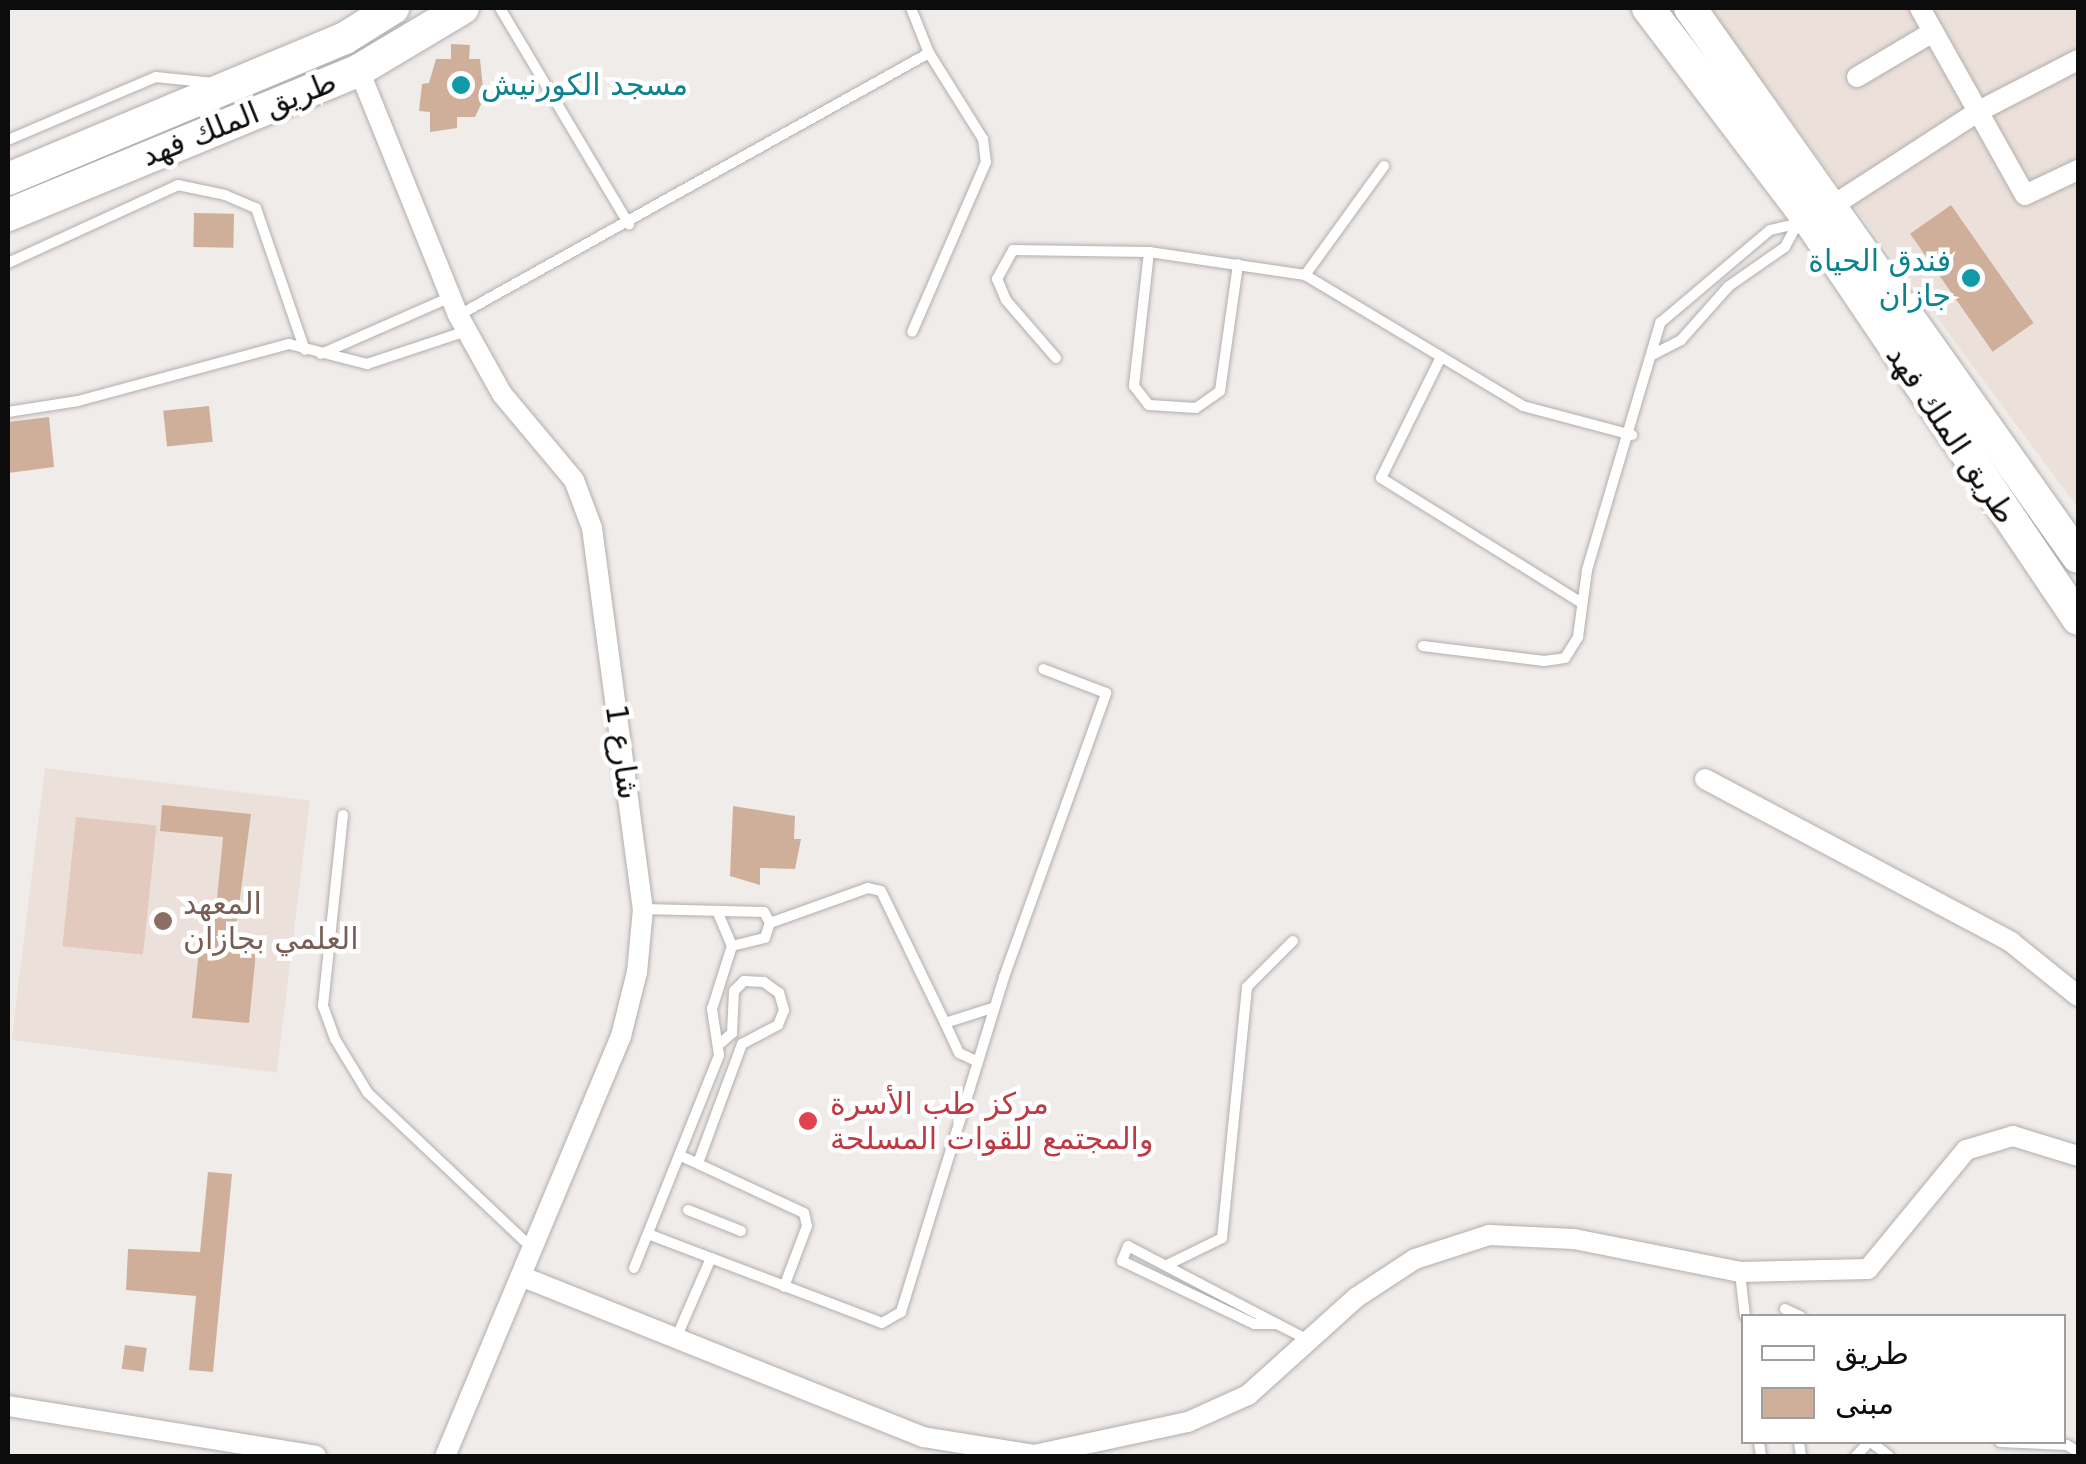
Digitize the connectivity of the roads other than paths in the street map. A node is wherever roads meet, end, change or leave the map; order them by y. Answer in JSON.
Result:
{"nodes":[{"id":1,"x":392,"y":8,"type":"edge"},
{"id":2,"x":463,"y":8,"type":"edge"},
{"id":3,"x":500,"y":8,"type":"edge"},
{"id":4,"x":911,"y":8,"type":"edge"},
{"id":5,"x":1648,"y":8,"type":"edge"},
{"id":6,"x":1690,"y":8,"type":"edge"},
{"id":7,"x":1920,"y":8,"type":"edge"},
{"id":8,"x":1933,"y":32,"type":"junction"},
{"id":9,"x":345,"y":38,"type":"junction"},
{"id":10,"x":930,"y":53,"type":"junction"},
{"id":11,"x":2078,"y":60,"type":"edge"},
{"id":12,"x":359,"y":70,"type":"junction"},
{"id":13,"x":1857,"y":78,"type":"dead end"},
{"id":14,"x":229,"y":86,"type":"junction"},
{"id":15,"x":1979,"y":110,"type":"junction"},
{"id":16,"x":8,"y":140,"type":"edge"},
{"id":17,"x":1384,"y":166,"type":"dead end"},
{"id":18,"x":2078,"y":170,"type":"edge"},
{"id":19,"x":8,"y":179,"type":"edge"},
{"id":20,"x":8,"y":215,"type":"edge"},
{"id":21,"x":1813,"y":218,"type":"junction"},
{"id":22,"x":629,"y":224,"type":"junction"},
{"id":23,"x":1149,"y":252,"type":"junction"},
{"id":24,"x":8,"y":263,"type":"edge"},
{"id":25,"x":1238,"y":264,"type":"junction"},
{"id":26,"x":1713,"y":272,"type":"junction"},
{"id":27,"x":1305,"y":275,"type":"junction"},
{"id":28,"x":1729,"y":286,"type":"junction"},
{"id":29,"x":459,"y":315,"type":"junction"},
{"id":30,"x":912,"y":332,"type":"dead end"},
{"id":31,"x":305,"y":350,"type":"junction"},
{"id":32,"x":320,"y":354,"type":"junction"},
{"id":33,"x":1652,"y":355,"type":"junction"},
{"id":34,"x":1441,"y":356,"type":"junction"},
{"id":35,"x":1056,"y":358,"type":"dead end"},
{"id":36,"x":8,"y":412,"type":"edge"},
{"id":37,"x":1632,"y":434,"type":"junction"},
{"id":38,"x":2078,"y":557,"type":"edge"},
{"id":39,"x":1582,"y":604,"type":"junction"},
{"id":40,"x":2078,"y":619,"type":"edge"},
{"id":41,"x":1424,"y":646,"type":"dead end"},
{"id":42,"x":1042,"y":669,"type":"dead end"},
{"id":43,"x":1705,"y":779,"type":"dead end"},
{"id":44,"x":343,"y":815,"type":"dead end"},
{"id":45,"x":643,"y":909,"type":"junction"},
{"id":46,"x":718,"y":911,"type":"junction"},
{"id":47,"x":770,"y":923,"type":"junction"},
{"id":48,"x":1294,"y":941,"type":"dead end"},
{"id":49,"x":732,"y":946,"type":"junction"},
{"id":50,"x":2078,"y":996,"type":"edge"},
{"id":51,"x":995,"y":1007,"type":"junction"},
{"id":52,"x":945,"y":1023,"type":"junction"},
{"id":53,"x":721,"y":1043,"type":"junction"},
{"id":54,"x":978,"y":1062,"type":"junction"},
{"id":55,"x":679,"y":1155,"type":"junction"},
{"id":56,"x":2078,"y":1156,"type":"edge"},
{"id":57,"x":698,"y":1163,"type":"junction"},
{"id":58,"x":688,"y":1210,"type":"dead end"},
{"id":59,"x":741,"y":1231,"type":"dead end"},
{"id":60,"x":648,"y":1234,"type":"junction"},
{"id":61,"x":530,"y":1247,"type":"junction"},
{"id":62,"x":711,"y":1258,"type":"junction"},
{"id":63,"x":1167,"y":1265,"type":"junction"},
{"id":64,"x":634,"y":1268,"type":"dead end"},
{"id":65,"x":1740,"y":1272,"type":"junction"},
{"id":66,"x":523,"y":1277,"type":"junction"},
{"id":67,"x":784,"y":1287,"type":"junction"},
{"id":68,"x":1785,"y":1308,"type":"dead end"},
{"id":69,"x":1745,"y":1314,"type":"edge"},
{"id":70,"x":1796,"y":1314,"type":"edge"},
{"id":71,"x":1277,"y":1324,"type":"junction"},
{"id":72,"x":677,"y":1336,"type":"junction"},
{"id":73,"x":1308,"y":1340,"type":"junction"},
{"id":74,"x":8,"y":1406,"type":"edge"},
{"id":75,"x":2045,"y":1444,"type":"edge"},
{"id":76,"x":2078,"y":1452,"type":"edge"},
{"id":77,"x":316,"y":1456,"type":"edge"},
{"id":78,"x":446,"y":1456,"type":"edge"}],
"edges":[{"from":1,"to":9,"type":"main road","name":"طريق الملك فهد"},
{"from":2,"to":12,"type":"main road","name":"طريق الملك فهد"},
{"from":3,"to":22,"type":"lane"},
{"from":4,"to":10,"type":"lane"},
{"from":5,"to":21,"type":"main road","name":"طريق الملك فهد"},
{"from":6,"to":21,"type":"main road","name":"طريق الملك فهد"},
{"from":7,"to":8,"type":"street"},
{"from":8,"to":13,"type":"street"},
{"from":8,"to":15,"type":"street"},
{"from":9,"to":12,"type":"main road"},
{"from":9,"to":14,"type":"main road","name":"طريق الملك فهد"},
{"from":10,"to":22,"type":"lane"},
{"from":10,"to":30,"type":"lane"},
{"from":11,"to":15,"type":"street"},
{"from":12,"to":20,"type":"main road","name":"طريق الملك فهد"},
{"from":12,"to":29,"type":"street","name":"شارع 1"},
{"from":14,"to":16,"type":"lane"},
{"from":14,"to":19,"type":"main road","name":"طريق الملك فهد"},
{"from":15,"to":18,"type":"street"},
{"from":15,"to":21,"type":"street"},
{"from":17,"to":27,"type":"lane"},
{"from":21,"to":26,"type":"lane"},
{"from":21,"to":28,"type":"lane"},
{"from":21,"to":38,"type":"main road","name":"طريق الملك فهد"},
{"from":21,"to":40,"type":"main road","name":"طريق الملك فهد"},
{"from":22,"to":29,"type":"lane"},
{"from":23,"to":25,"type":"lane"},
{"from":23,"to":25,"type":"lane"},
{"from":23,"to":35,"type":"lane"},
{"from":24,"to":31,"type":"lane"},
{"from":25,"to":27,"type":"lane"},
{"from":26,"to":28,"type":"lane"},
{"from":26,"to":33,"type":"lane"},
{"from":27,"to":34,"type":"lane"},
{"from":28,"to":33,"type":"lane"},
{"from":29,"to":32,"type":"lane"},
{"from":29,"to":32,"type":"lane"},
{"from":29,"to":45,"type":"street","name":"شارع 1"},
{"from":31,"to":32,"type":"lane"},
{"from":31,"to":36,"type":"lane"},
{"from":33,"to":37,"type":"lane"},
{"from":34,"to":37,"type":"lane"},
{"from":34,"to":39,"type":"lane"},
{"from":37,"to":39,"type":"lane"},
{"from":39,"to":41,"type":"lane"},
{"from":42,"to":51,"type":"lane"},
{"from":43,"to":50,"type":"street"},
{"from":44,"to":61,"type":"lane"},
{"from":45,"to":46,"type":"lane"},
{"from":45,"to":61,"type":"street","name":"شارع 1"},
{"from":46,"to":47,"type":"lane"},
{"from":46,"to":49,"type":"lane"},
{"from":47,"to":49,"type":"lane"},
{"from":47,"to":52,"type":"lane"},
{"from":48,"to":63,"type":"lane"},
{"from":49,"to":53,"type":"lane"},
{"from":51,"to":52,"type":"lane"},
{"from":51,"to":54,"type":"lane"},
{"from":52,"to":54,"type":"lane"},
{"from":53,"to":55,"type":"lane"},
{"from":53,"to":57,"type":"lane"},
{"from":54,"to":67,"type":"lane"},
{"from":55,"to":57,"type":"lane"},
{"from":55,"to":60,"type":"lane"},
{"from":56,"to":65,"type":"street"},
{"from":57,"to":67,"type":"lane"},
{"from":58,"to":59,"type":"lane"},
{"from":60,"to":62,"type":"lane"},
{"from":60,"to":64,"type":"lane"},
{"from":61,"to":66,"type":"street","name":"شارع 1"},
{"from":62,"to":67,"type":"lane"},
{"from":62,"to":72,"type":"lane"},
{"from":63,"to":71,"type":"lane"},
{"from":63,"to":71,"type":"lane"},
{"from":65,"to":69,"type":"lane"},
{"from":65,"to":73,"type":"street"},
{"from":66,"to":72,"type":"street"},
{"from":66,"to":78,"type":"street","name":"شارع 1"},
{"from":68,"to":70,"type":"lane"},
{"from":71,"to":73,"type":"lane"},
{"from":72,"to":73,"type":"street"},
{"from":74,"to":77,"type":"street"},
{"from":75,"to":76,"type":"lane"}]}
